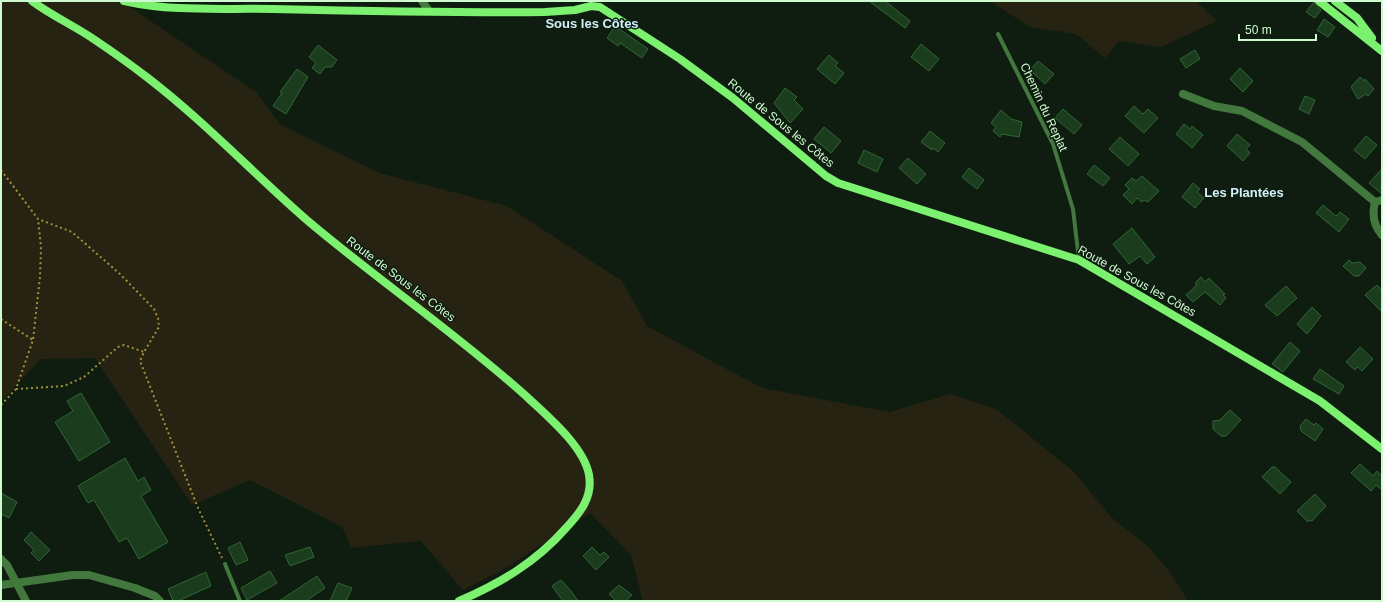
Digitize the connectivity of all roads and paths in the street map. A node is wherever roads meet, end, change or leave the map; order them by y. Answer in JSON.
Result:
{"nodes":[{"id":1,"x":32,"y":1,"type":"edge"},
{"id":2,"x":124,"y":1,"type":"edge"},
{"id":3,"x":422,"y":1,"type":"edge"},
{"id":4,"x":1319,"y":1,"type":"edge"},
{"id":5,"x":1335,"y":1,"type":"edge"},
{"id":6,"x":429,"y":12,"type":"junction"},
{"id":7,"x":998,"y":34,"type":"dead end"},
{"id":8,"x":1375,"y":44,"type":"junction"},
{"id":9,"x":1382,"y":51,"type":"edge"},
{"id":10,"x":1183,"y":94,"type":"dead end"},
{"id":11,"x":1,"y":170,"type":"edge"},
{"id":12,"x":1378,"y":201,"type":"edge"},
{"id":13,"x":38,"y":219,"type":"junction"},
{"id":14,"x":1382,"y":235,"type":"edge"},
{"id":15,"x":1079,"y":260,"type":"junction"},
{"id":16,"x":1,"y":319,"type":"edge"},
{"id":17,"x":33,"y":340,"type":"junction"},
{"id":18,"x":144,"y":352,"type":"junction"},
{"id":19,"x":16,"y":389,"type":"junction"},
{"id":20,"x":1,"y":405,"type":"edge"},
{"id":21,"x":1382,"y":449,"type":"edge"},
{"id":22,"x":1,"y":559,"type":"edge"},
{"id":23,"x":225,"y":564,"type":"joint"},
{"id":24,"x":16,"y":584,"type":"junction"},
{"id":25,"x":1,"y":585,"type":"edge"},
{"id":26,"x":26,"y":601,"type":"edge"},
{"id":27,"x":160,"y":601,"type":"edge"},
{"id":28,"x":240,"y":601,"type":"edge"},
{"id":29,"x":459,"y":601,"type":"edge"}],
"edges":[{"from":1,"to":29,"type":"street","name":"Route de Sous les Côtes"},
{"from":2,"to":6,"type":"street","name":"Route de Sous les Côtes"},
{"from":3,"to":6,"type":"street"},
{"from":4,"to":8,"type":"street"},
{"from":5,"to":8,"type":"street"},
{"from":6,"to":15,"type":"street","name":"Route de Sous les Côtes"},
{"from":7,"to":15,"type":"lane","name":"Chemin du Replat"},
{"from":8,"to":9,"type":"street"},
{"from":10,"to":12,"type":"street"},
{"from":11,"to":13,"type":"path"},
{"from":12,"to":14,"type":"street"},
{"from":13,"to":17,"type":"path"},
{"from":13,"to":18,"type":"path"},
{"from":15,"to":21,"type":"street","name":"Route de Sous les Côtes"},
{"from":16,"to":17,"type":"path"},
{"from":17,"to":19,"type":"path"},
{"from":18,"to":19,"type":"path"},
{"from":18,"to":23,"type":"path"},
{"from":19,"to":20,"type":"path"},
{"from":22,"to":24,"type":"street"},
{"from":23,"to":28,"type":"lane"},
{"from":24,"to":25,"type":"street"},
{"from":24,"to":26,"type":"street"},
{"from":24,"to":27,"type":"street"}]}
